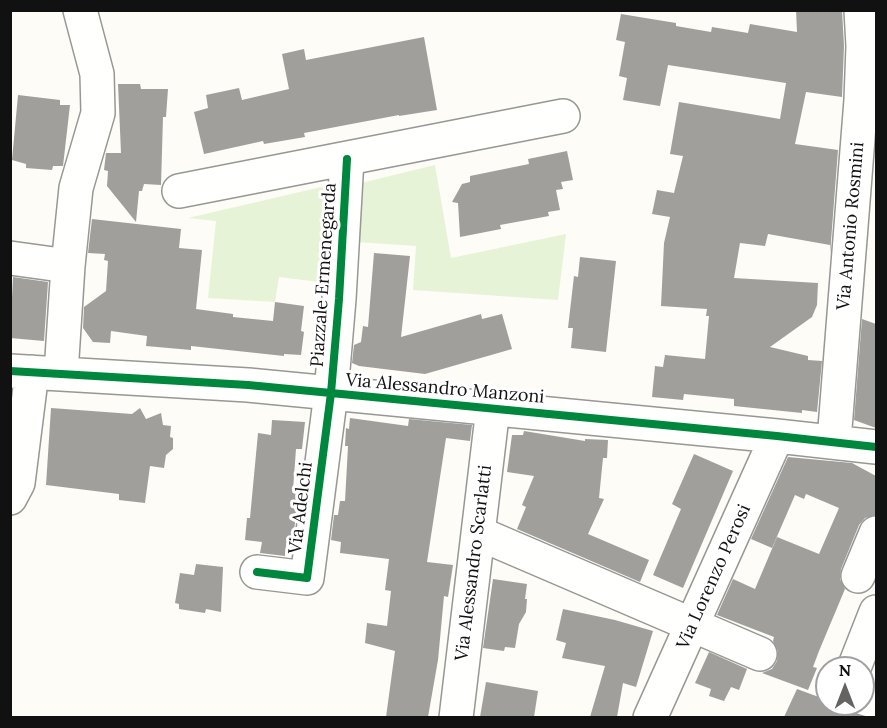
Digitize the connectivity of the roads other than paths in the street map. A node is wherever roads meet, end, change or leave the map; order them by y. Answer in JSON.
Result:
{"nodes":[{"id":1,"x":80,"y":10,"type":"edge"},
{"id":2,"x":861,"y":10,"type":"edge"},
{"id":3,"x":563,"y":116,"type":"dead end"},
{"id":4,"x":347,"y":159,"type":"junction"},
{"id":5,"x":179,"y":191,"type":"dead end"},
{"id":6,"x":10,"y":258,"type":"edge"},
{"id":7,"x":68,"y":266,"type":"junction"},
{"id":8,"x":34,"y":372,"type":"edge"},
{"id":9,"x":331,"y":393,"type":"junction"},
{"id":10,"x":493,"y":408,"type":"junction"},
{"id":11,"x":777,"y":436,"type":"junction"},
{"id":12,"x":834,"y":441,"type":"junction"},
{"id":13,"x":876,"y":447,"type":"edge"},
{"id":14,"x":10,"y":498,"type":"edge"},
{"id":15,"x":478,"y":533,"type":"junction"},
{"id":16,"x":876,"y":533,"type":"edge"},
{"id":17,"x":257,"y":572,"type":"dead end"},
{"id":18,"x":858,"y":576,"type":"dead end"},
{"id":19,"x":876,"y":612,"type":"edge"},
{"id":20,"x":693,"y":624,"type":"junction"},
{"id":21,"x":760,"y":654,"type":"dead end"},
{"id":22,"x":859,"y":656,"type":"edge"},
{"id":23,"x":456,"y":717,"type":"edge"},
{"id":24,"x":650,"y":717,"type":"edge"}],
"edges":[{"from":1,"to":7,"type":"street"},
{"from":2,"to":12,"type":"street","name":"Via Antonio Rosmini"},
{"from":3,"to":4,"type":"street","name":"Piazzale Ermenegarda"},
{"from":4,"to":5,"type":"street","name":"Piazzale Ermenegarda"},
{"from":4,"to":9,"type":"street","name":"Piazzale Ermenegarda"},
{"from":6,"to":7,"type":"street"},
{"from":7,"to":8,"type":"street"},
{"from":8,"to":9,"type":"street","name":"Via Alessandro Manzoni"},
{"from":8,"to":14,"type":"street"},
{"from":9,"to":10,"type":"street","name":"Via Alessandro Manzoni"},
{"from":9,"to":17,"type":"street","name":"Via Adelchi"},
{"from":10,"to":11,"type":"street","name":"Via Alessandro Manzoni"},
{"from":10,"to":15,"type":"street","name":"Via Alessandro Scarlatti"},
{"from":11,"to":12,"type":"street","name":"Via Alessandro Manzoni"},
{"from":11,"to":20,"type":"street","name":"Via Lorenzo Perosi"},
{"from":12,"to":13,"type":"street","name":"Via Alessandro Manzoni"},
{"from":15,"to":20,"type":"street"},
{"from":15,"to":23,"type":"street","name":"Via Alessandro Scarlatti"},
{"from":16,"to":18,"type":"street"},
{"from":19,"to":22,"type":"street"},
{"from":20,"to":21,"type":"street"},
{"from":20,"to":24,"type":"street","name":"Via Lorenzo Perosi"}]}
